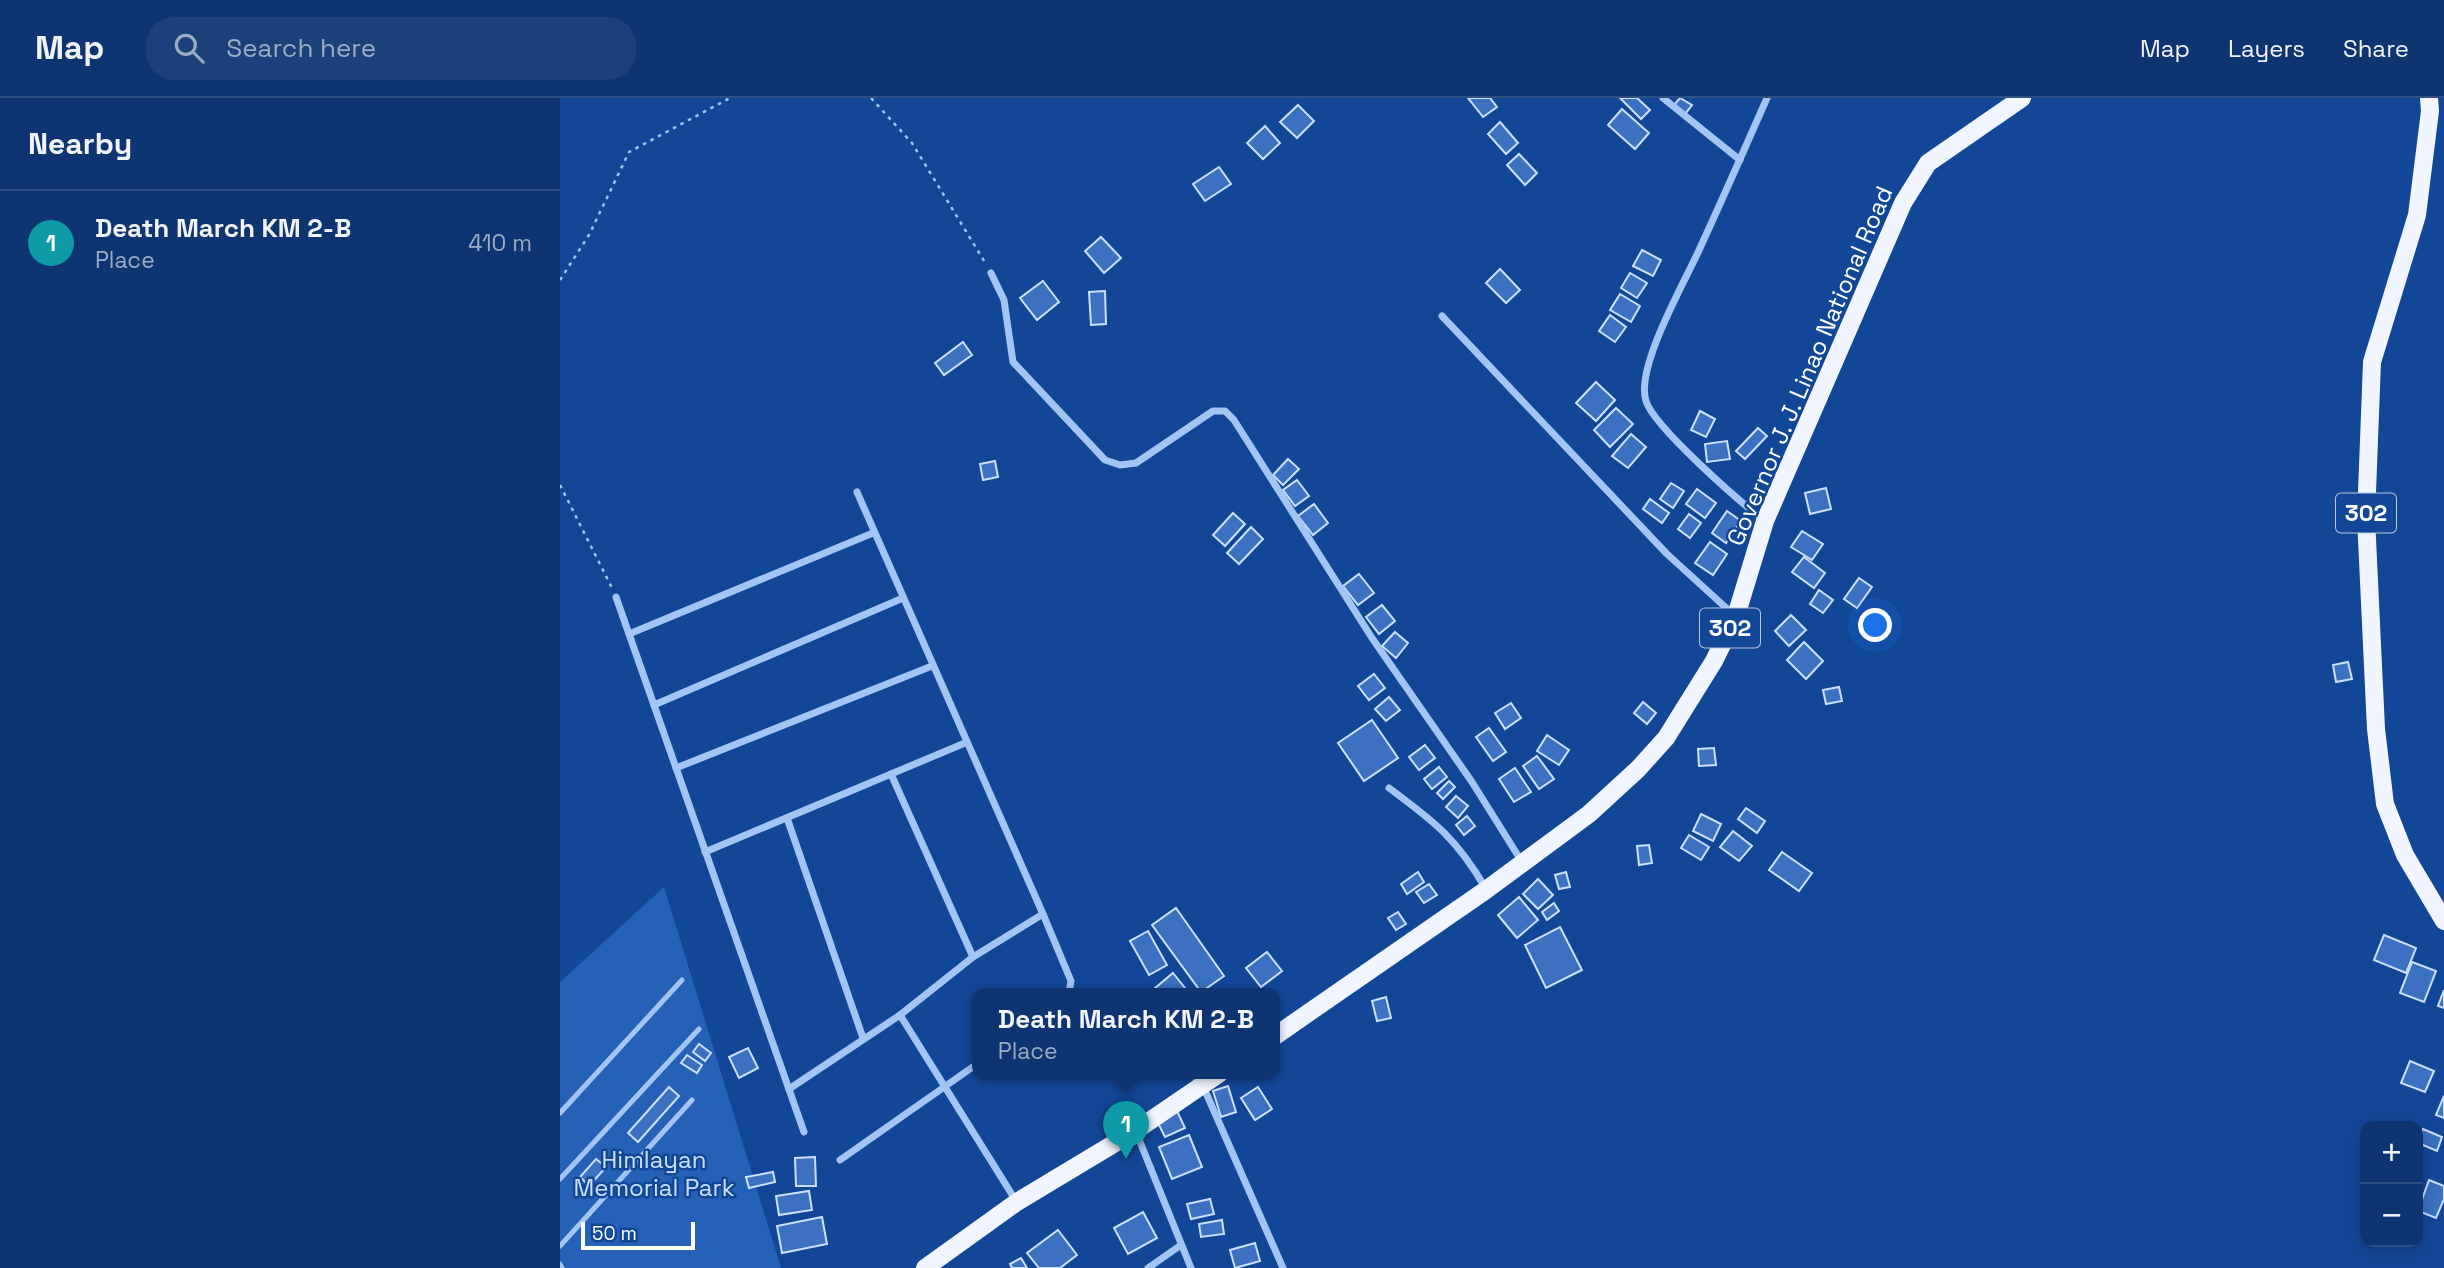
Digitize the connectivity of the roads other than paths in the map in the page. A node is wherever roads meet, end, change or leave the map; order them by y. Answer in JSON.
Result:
{"nodes":[{"id":1,"x":1663,"y":98,"type":"edge"},
{"id":2,"x":1768,"y":98,"type":"edge"},
{"id":3,"x":2022,"y":98,"type":"edge"},
{"id":4,"x":2429,"y":98,"type":"edge"},
{"id":5,"x":1740,"y":160,"type":"junction"},
{"id":6,"x":991,"y":273,"type":"road end"},
{"id":7,"x":1442,"y":317,"type":"dead end"},
{"id":8,"x":857,"y":492,"type":"dead end"},
{"id":9,"x":1765,"y":521,"type":"junction"},
{"id":10,"x":873,"y":533,"type":"junction"},
{"id":11,"x":616,"y":597,"type":"road end"},
{"id":12,"x":903,"y":598,"type":"junction"},
{"id":13,"x":1735,"y":616,"type":"junction"},
{"id":14,"x":629,"y":634,"type":"junction"},
{"id":15,"x":932,"y":666,"type":"junction"},
{"id":16,"x":654,"y":705,"type":"junction"},
{"id":17,"x":965,"y":743,"type":"junction"},
{"id":18,"x":676,"y":768,"type":"junction"},
{"id":19,"x":891,"y":774,"type":"junction"},
{"id":20,"x":1389,"y":788,"type":"dead end"},
{"id":21,"x":787,"y":818,"type":"junction"},
{"id":22,"x":705,"y":852,"type":"junction"},
{"id":23,"x":1522,"y":862,"type":"junction"},
{"id":24,"x":1486,"y":890,"type":"junction"},
{"id":25,"x":1043,"y":914,"type":"junction"},
{"id":26,"x":2444,"y":921,"type":"edge"},
{"id":27,"x":973,"y":957,"type":"junction"},
{"id":28,"x":682,"y":980,"type":"dead end"},
{"id":29,"x":1070,"y":988,"type":"edge"},
{"id":30,"x":900,"y":1016,"type":"junction"},
{"id":31,"x":699,"y":1029,"type":"dead end"},
{"id":32,"x":1280,"y":1032,"type":"edge"},
{"id":33,"x":863,"y":1038,"type":"junction"},
{"id":34,"x":972,"y":1068,"type":"edge"},
{"id":35,"x":1212,"y":1079,"type":"edge"},
{"id":36,"x":1203,"y":1085,"type":"junction"},
{"id":37,"x":947,"y":1086,"type":"junction"},
{"id":38,"x":789,"y":1089,"type":"junction"},
{"id":39,"x":692,"y":1100,"type":"dead end"},
{"id":40,"x":560,"y":1113,"type":"edge"},
{"id":41,"x":1135,"y":1130,"type":"junction"},
{"id":42,"x":804,"y":1132,"type":"dead end"},
{"id":43,"x":840,"y":1160,"type":"dead end"},
{"id":44,"x":560,"y":1180,"type":"edge"},
{"id":45,"x":1017,"y":1202,"type":"junction"},
{"id":46,"x":1181,"y":1245,"type":"junction"},
{"id":47,"x":560,"y":1246,"type":"edge"},
{"id":48,"x":925,"y":1268,"type":"edge"},
{"id":49,"x":1148,"y":1268,"type":"edge"},
{"id":50,"x":1191,"y":1268,"type":"edge"},
{"id":51,"x":1283,"y":1268,"type":"edge"}],
"edges":[{"from":1,"to":5,"type":"street"},
{"from":2,"to":5,"type":"street"},
{"from":3,"to":9,"type":"main road","name":"Governor J. J. Linao National Road","number":"302"},
{"from":4,"to":26,"type":"main road","number":"302"},
{"from":5,"to":9,"type":"street"},
{"from":6,"to":23,"type":"street"},
{"from":7,"to":13,"type":"street"},
{"from":8,"to":10,"type":"street"},
{"from":9,"to":13,"type":"main road","name":"Governor J. J. Linao National Road","number":"302"},
{"from":10,"to":12,"type":"street"},
{"from":10,"to":14,"type":"street"},
{"from":11,"to":14,"type":"street"},
{"from":12,"to":15,"type":"street"},
{"from":12,"to":16,"type":"street"},
{"from":13,"to":23,"type":"main road","name":"Governor J. J. Linao National Road","number":"302"},
{"from":14,"to":16,"type":"street"},
{"from":15,"to":17,"type":"street"},
{"from":15,"to":18,"type":"street"},
{"from":16,"to":18,"type":"street"},
{"from":17,"to":19,"type":"street"},
{"from":17,"to":25,"type":"street"},
{"from":18,"to":22,"type":"street"},
{"from":19,"to":21,"type":"street"},
{"from":19,"to":27,"type":"street"},
{"from":20,"to":24,"type":"street"},
{"from":21,"to":22,"type":"street"},
{"from":21,"to":33,"type":"street"},
{"from":22,"to":38,"type":"street"},
{"from":23,"to":24,"type":"main road","name":"Governor J. J. Linao National Road","number":"302"},
{"from":24,"to":32,"type":"main road","name":"Governor J. J. Linao National Road","number":"302"},
{"from":25,"to":27,"type":"street"},
{"from":25,"to":29,"type":"street"},
{"from":27,"to":30,"type":"street"},
{"from":28,"to":40,"type":"lane"},
{"from":30,"to":33,"type":"street"},
{"from":30,"to":37,"type":"street"},
{"from":31,"to":44,"type":"lane"},
{"from":33,"to":38,"type":"street"},
{"from":34,"to":37,"type":"street"},
{"from":35,"to":36,"type":"main road"},
{"from":36,"to":41,"type":"main road"},
{"from":36,"to":51,"type":"street"},
{"from":37,"to":43,"type":"street"},
{"from":37,"to":45,"type":"street"},
{"from":38,"to":42,"type":"street"},
{"from":39,"to":47,"type":"lane"},
{"from":41,"to":45,"type":"main road"},
{"from":41,"to":46,"type":"street"},
{"from":45,"to":48,"type":"main road"},
{"from":46,"to":49,"type":"street"},
{"from":46,"to":50,"type":"street"}]}
